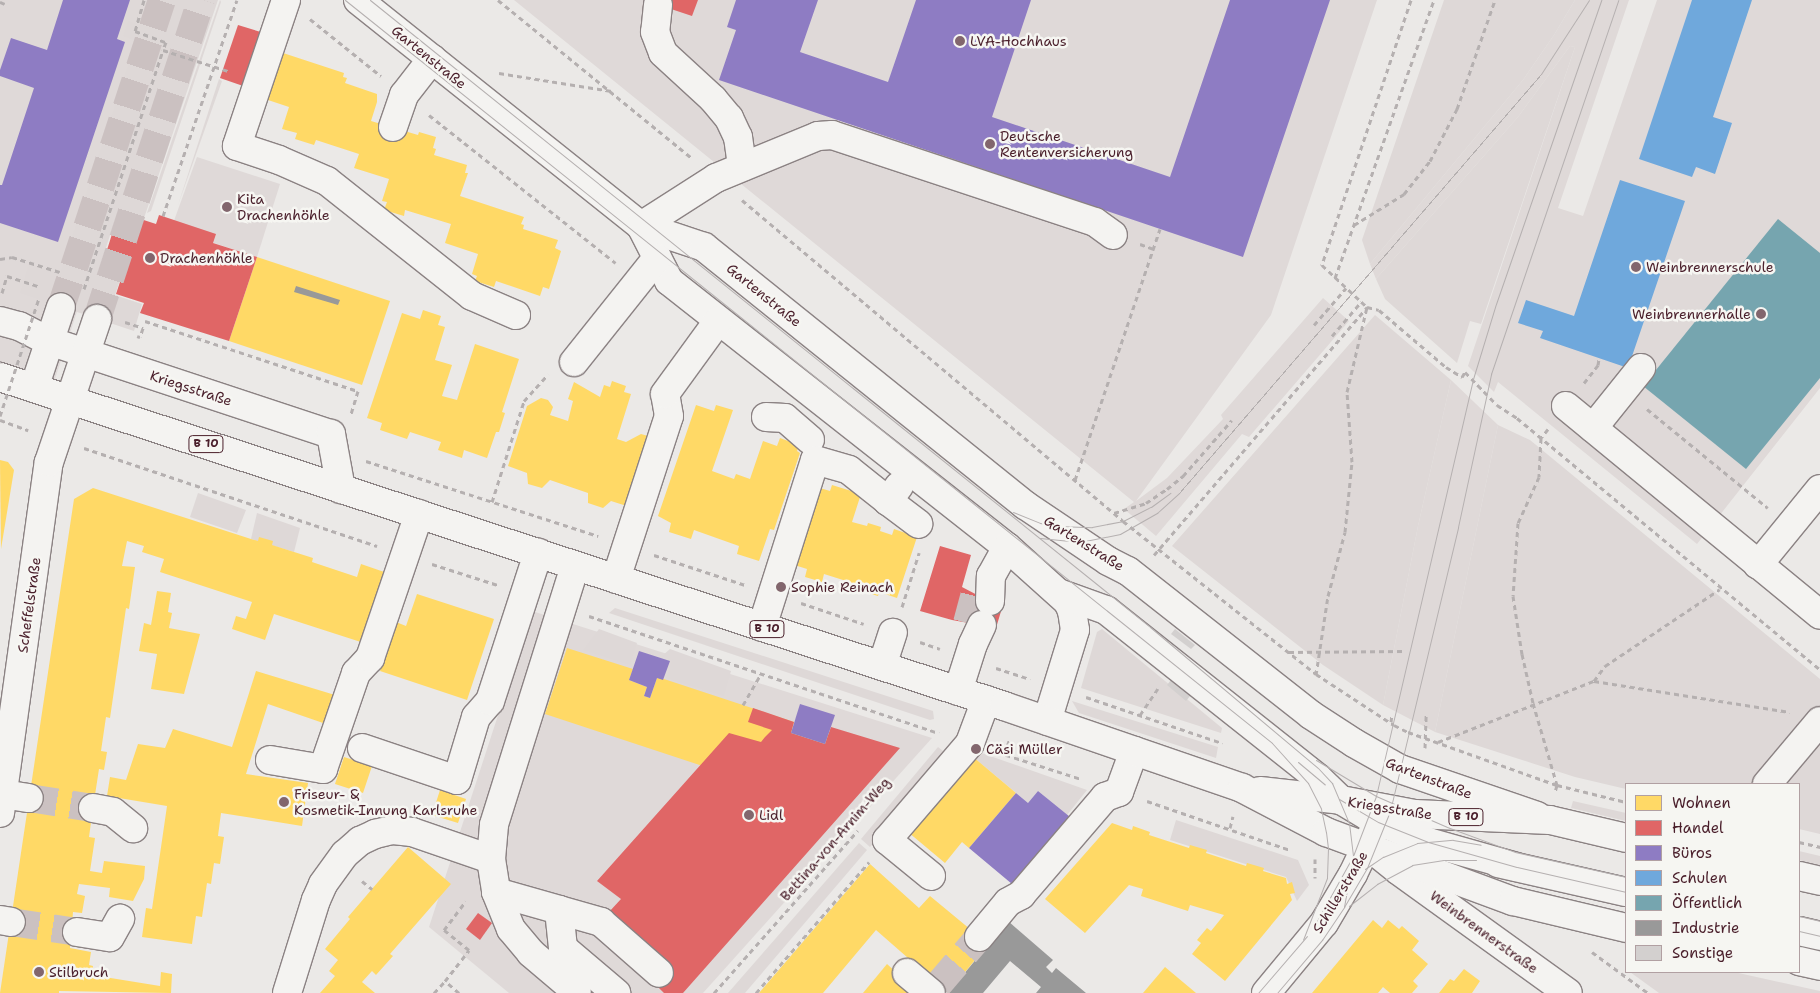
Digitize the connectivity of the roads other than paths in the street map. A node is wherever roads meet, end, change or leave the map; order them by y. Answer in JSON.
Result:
{"nodes":[{"id":1,"x":286,"y":0,"type":"edge"},
{"id":2,"x":358,"y":0,"type":"edge"},
{"id":3,"x":658,"y":5,"type":"dead end"},
{"id":4,"x":432,"y":59,"type":"junction"},
{"id":5,"x":393,"y":128,"type":"dead end"},
{"id":6,"x":742,"y":167,"type":"junction"},
{"id":7,"x":641,"y":226,"type":"junction"},
{"id":8,"x":1113,"y":235,"type":"dead end"},
{"id":9,"x":657,"y":258,"type":"junction"},
{"id":10,"x":50,"y":303,"type":"tunnel mouth"},
{"id":11,"x":1,"y":308,"type":"edge"},
{"id":12,"x":516,"y":315,"type":"dead end"},
{"id":13,"x":97,"y":319,"type":"tunnel mouth"},
{"id":14,"x":718,"y":321,"type":"junction"},
{"id":15,"x":49,"y":341,"type":"junction"},
{"id":16,"x":85,"y":353,"type":"junction"},
{"id":17,"x":574,"y":362,"type":"road end"},
{"id":18,"x":1641,"y":368,"type":"dead end"},
{"id":19,"x":0,"y":377,"type":"edge"},
{"id":20,"x":34,"y":388,"type":"junction"},
{"id":21,"x":807,"y":390,"type":"junction"},
{"id":22,"x":70,"y":399,"type":"junction"},
{"id":23,"x":1566,"y":406,"type":"dead end"},
{"id":24,"x":1593,"y":428,"type":"junction"},
{"id":25,"x":810,"y":440,"type":"dead end"},
{"id":26,"x":911,"y":471,"type":"junction"},
{"id":27,"x":341,"y":489,"type":"junction"},
{"id":28,"x":1820,"y":489,"type":"edge"},
{"id":29,"x":888,"y":501,"type":"junction"},
{"id":30,"x":419,"y":514,"type":"junction"},
{"id":31,"x":918,"y":524,"type":"road end"},
{"id":32,"x":1007,"y":547,"type":"junction"},
{"id":33,"x":538,"y":554,"type":"junction"},
{"id":34,"x":1758,"y":565,"type":"junction"},
{"id":35,"x":575,"y":566,"type":"junction"},
{"id":36,"x":616,"y":579,"type":"junction"},
{"id":37,"x":1061,"y":594,"type":"junction"},
{"id":38,"x":1820,"y":615,"type":"edge"},
{"id":39,"x":762,"y":627,"type":"junction"},
{"id":40,"x":893,"y":634,"type":"road end"},
{"id":41,"x":882,"y":666,"type":"junction"},
{"id":42,"x":958,"y":691,"type":"junction"},
{"id":43,"x":986,"y":700,"type":"junction"},
{"id":44,"x":1047,"y":721,"type":"junction"},
{"id":45,"x":1819,"y":723,"type":"edge"},
{"id":46,"x":362,"y":748,"type":"dead end"},
{"id":47,"x":1134,"y":751,"type":"junction"},
{"id":48,"x":270,"y":760,"type":"dead end"},
{"id":49,"x":1768,"y":783,"type":"edge"},
{"id":50,"x":1242,"y":788,"type":"junction"},
{"id":51,"x":1341,"y":800,"type":"junction"},
{"id":52,"x":11,"y":802,"type":"edge"},
{"id":53,"x":93,"y":808,"type":"tunnel mouth"},
{"id":54,"x":1380,"y":815,"type":"junction"},
{"id":55,"x":1550,"y":820,"type":"junction"},
{"id":56,"x":133,"y":828,"type":"dead end"},
{"id":57,"x":1625,"y":838,"type":"edge"},
{"id":58,"x":1370,"y":849,"type":"junction"},
{"id":59,"x":491,"y":859,"type":"junction"},
{"id":60,"x":1517,"y":867,"type":"junction"},
{"id":61,"x":1406,"y":868,"type":"junction"},
{"id":62,"x":931,"y":876,"type":"dead end"},
{"id":63,"x":1800,"y":876,"type":"edge"},
{"id":64,"x":1820,"y":882,"type":"edge"},
{"id":65,"x":496,"y":892,"type":"junction"},
{"id":66,"x":1625,"y":892,"type":"edge"},
{"id":67,"x":559,"y":910,"type":"junction"},
{"id":68,"x":120,"y":919,"type":"dead end"},
{"id":69,"x":1625,"y":928,"type":"edge"},
{"id":70,"x":1800,"y":931,"type":"edge"},
{"id":71,"x":77,"y":932,"type":"tunnel mouth"},
{"id":72,"x":1820,"y":936,"type":"edge"},
{"id":73,"x":979,"y":937,"type":"tunnel mouth"},
{"id":74,"x":1800,"y":961,"type":"edge"},
{"id":75,"x":1820,"y":966,"type":"edge"},
{"id":76,"x":659,"y":973,"type":"dead end"},
{"id":77,"x":907,"y":973,"type":"dead end"},
{"id":78,"x":933,"y":990,"type":"edge"},
{"id":79,"x":577,"y":992,"type":"edge"},
{"id":80,"x":1568,"y":992,"type":"edge"},
{"id":81,"x":287,"y":993,"type":"edge"},
{"id":82,"x":616,"y":993,"type":"edge"},
{"id":83,"x":1266,"y":993,"type":"edge"}],
"edges":[{"from":1,"to":12,"type":"street"},
{"from":2,"to":4,"type":"street","name":"Gartenstraße"},
{"from":3,"to":6,"type":"street"},
{"from":4,"to":5,"type":"street"},
{"from":4,"to":7,"type":"street","name":"Gartenstraße"},
{"from":6,"to":7,"type":"street"},
{"from":6,"to":8,"type":"street"},
{"from":7,"to":9,"type":"street","name":"Gartenstraße"},
{"from":7,"to":55,"type":"street","name":"Gartenstraße"},
{"from":9,"to":14,"type":"street","name":"Gartenstraße"},
{"from":9,"to":17,"type":"street"},
{"from":10,"to":15,"type":"street"},
{"from":11,"to":15,"type":"street","name":"Kriegsstraße"},
{"from":13,"to":16,"type":"street","name":"Scheffelstraße"},
{"from":14,"to":21,"type":"street","name":"Gartenstraße"},
{"from":14,"to":36,"type":"street"},
{"from":15,"to":16,"type":"street","name":"Kriegsstraße"},
{"from":15,"to":20,"type":"street"},
{"from":16,"to":22,"type":"street","name":"Scheffelstraße"},
{"from":16,"to":27,"type":"street","name":"Kriegsstraße"},
{"from":18,"to":24,"type":"street"},
{"from":19,"to":20,"type":"street","number":"B 10"},
{"from":20,"to":22,"type":"street","number":"B 10"},
{"from":21,"to":25,"type":"street"},
{"from":21,"to":26,"type":"street","name":"Gartenstraße"},
{"from":22,"to":27,"type":"street","number":"B 10"},
{"from":22,"to":52,"type":"street","name":"Scheffelstraße"},
{"from":23,"to":24,"type":"street"},
{"from":24,"to":34,"type":"street"},
{"from":26,"to":29,"type":"street"},
{"from":26,"to":32,"type":"street","name":"Gartenstraße"},
{"from":27,"to":30,"type":"street","number":"B 10"},
{"from":28,"to":34,"type":"street"},
{"from":29,"to":31,"type":"street"},
{"from":29,"to":39,"type":"street"},
{"from":30,"to":33,"type":"street","number":"B 10"},
{"from":30,"to":48,"type":"street"},
{"from":32,"to":37,"type":"street","name":"Gartenstraße"},
{"from":32,"to":42,"type":"street"},
{"from":33,"to":35,"type":"street","number":"B 10"},
{"from":33,"to":46,"type":"street"},
{"from":34,"to":38,"type":"street"},
{"from":35,"to":36,"type":"street","number":"B 10"},
{"from":35,"to":59,"type":"street"},
{"from":36,"to":39,"type":"street","number":"B 10"},
{"from":37,"to":44,"type":"street","name":"Gartenstraße"},
{"from":37,"to":51,"type":"street"},
{"from":39,"to":41,"type":"street","number":"B 10"},
{"from":40,"to":41,"type":"street"},
{"from":41,"to":42,"type":"street","number":"B 10"},
{"from":42,"to":43,"type":"street","number":"B 10"},
{"from":43,"to":44,"type":"street","number":"B 10"},
{"from":43,"to":62,"type":"street"},
{"from":44,"to":47,"type":"street","number":"B 10"},
{"from":45,"to":49,"type":"street"},
{"from":47,"to":50,"type":"street","number":"B 10"},
{"from":47,"to":73,"type":"street"},
{"from":50,"to":51,"type":"street","name":"Kriegsstraße","number":"B 10"},
{"from":50,"to":58,"type":"street","number":"B 10"},
{"from":51,"to":54,"type":"street","name":"Kriegsstraße","number":"B 10"},
{"from":53,"to":56,"type":"street"},
{"from":54,"to":55,"type":"street","name":"Kriegsstraße","number":"B 10"},
{"from":54,"to":58,"type":"street","name":"Schillerstraße"},
{"from":54,"to":60,"type":"street"},
{"from":55,"to":57,"type":"street","name":"Kriegsstraße","number":"B 10"},
{"from":58,"to":61,"type":"street","number":"B 10"},
{"from":58,"to":83,"type":"street","name":"Schillerstraße"},
{"from":59,"to":65,"type":"street"},
{"from":59,"to":81,"type":"street"},
{"from":60,"to":61,"type":"street"},
{"from":60,"to":66,"type":"street"},
{"from":61,"to":69,"type":"street","number":"B 10"},
{"from":61,"to":80,"type":"street","name":"Weinbrennerstraße"},
{"from":63,"to":64,"type":"street"},
{"from":65,"to":67,"type":"street"},
{"from":65,"to":79,"type":"street"},
{"from":67,"to":76,"type":"street"},
{"from":67,"to":82,"type":"street"},
{"from":68,"to":71,"type":"street"},
{"from":70,"to":72,"type":"street"},
{"from":74,"to":75,"type":"street"},
{"from":77,"to":78,"type":"street"}]}
